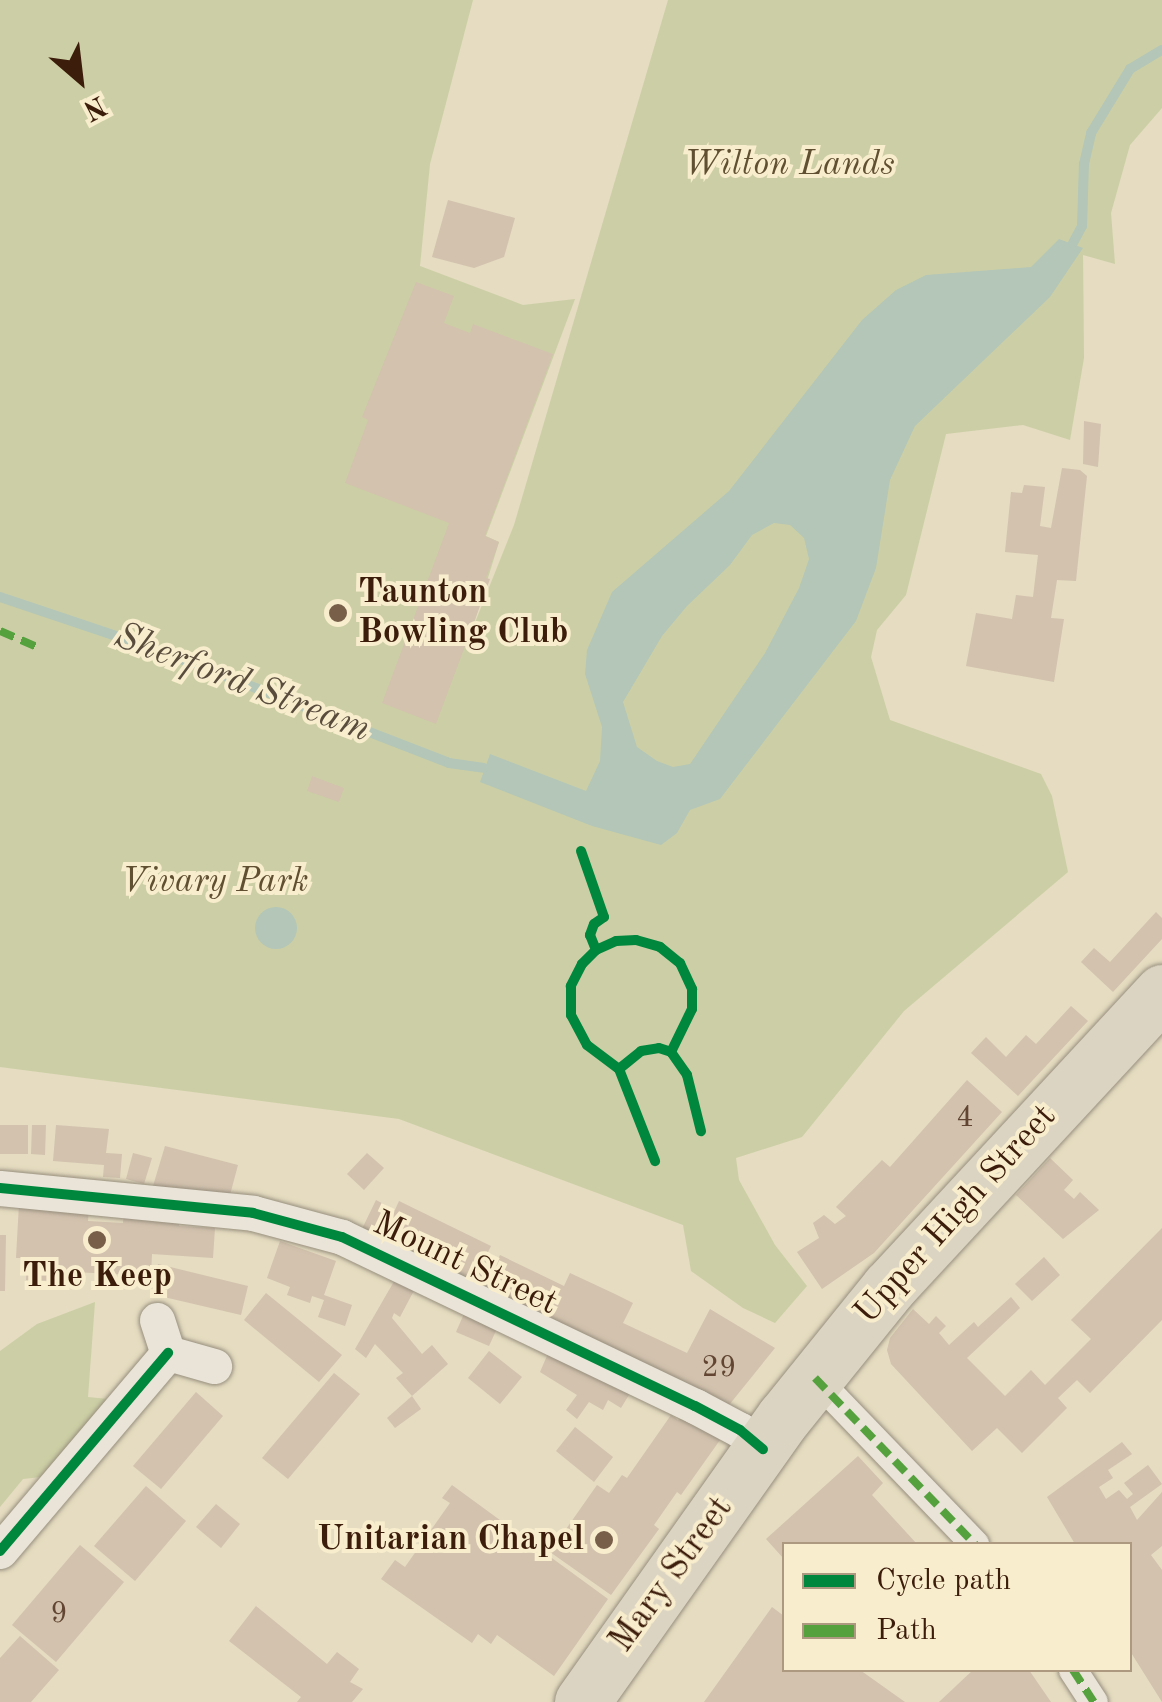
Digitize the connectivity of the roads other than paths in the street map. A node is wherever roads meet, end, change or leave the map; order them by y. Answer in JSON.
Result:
{"nodes":[{"id":1,"x":1162,"y":992,"type":"edge"},
{"id":2,"x":0,"y":1188,"type":"edge"},
{"id":3,"x":214,"y":1366,"type":"dead end"},
{"id":4,"x":814,"y":1378,"type":"junction"},
{"id":5,"x":763,"y":1449,"type":"junction"},
{"id":6,"x":973,"y":1542,"type":"edge"},
{"id":7,"x":0,"y":1551,"type":"edge"},
{"id":8,"x":1074,"y":1672,"type":"edge"},
{"id":9,"x":582,"y":1702,"type":"edge"},
{"id":10,"x":1094,"y":1702,"type":"edge"}],
"edges":[{"from":1,"to":4,"type":"main road","name":"Upper High Street"},
{"from":2,"to":5,"type":"street","name":"Mount Street"},
{"from":3,"to":7,"type":"street"},
{"from":4,"to":5,"type":"main road","name":"Upper High Street"},
{"from":4,"to":6,"type":"street"},
{"from":5,"to":9,"type":"main road","name":"Mary Street"},
{"from":8,"to":10,"type":"street"}]}
